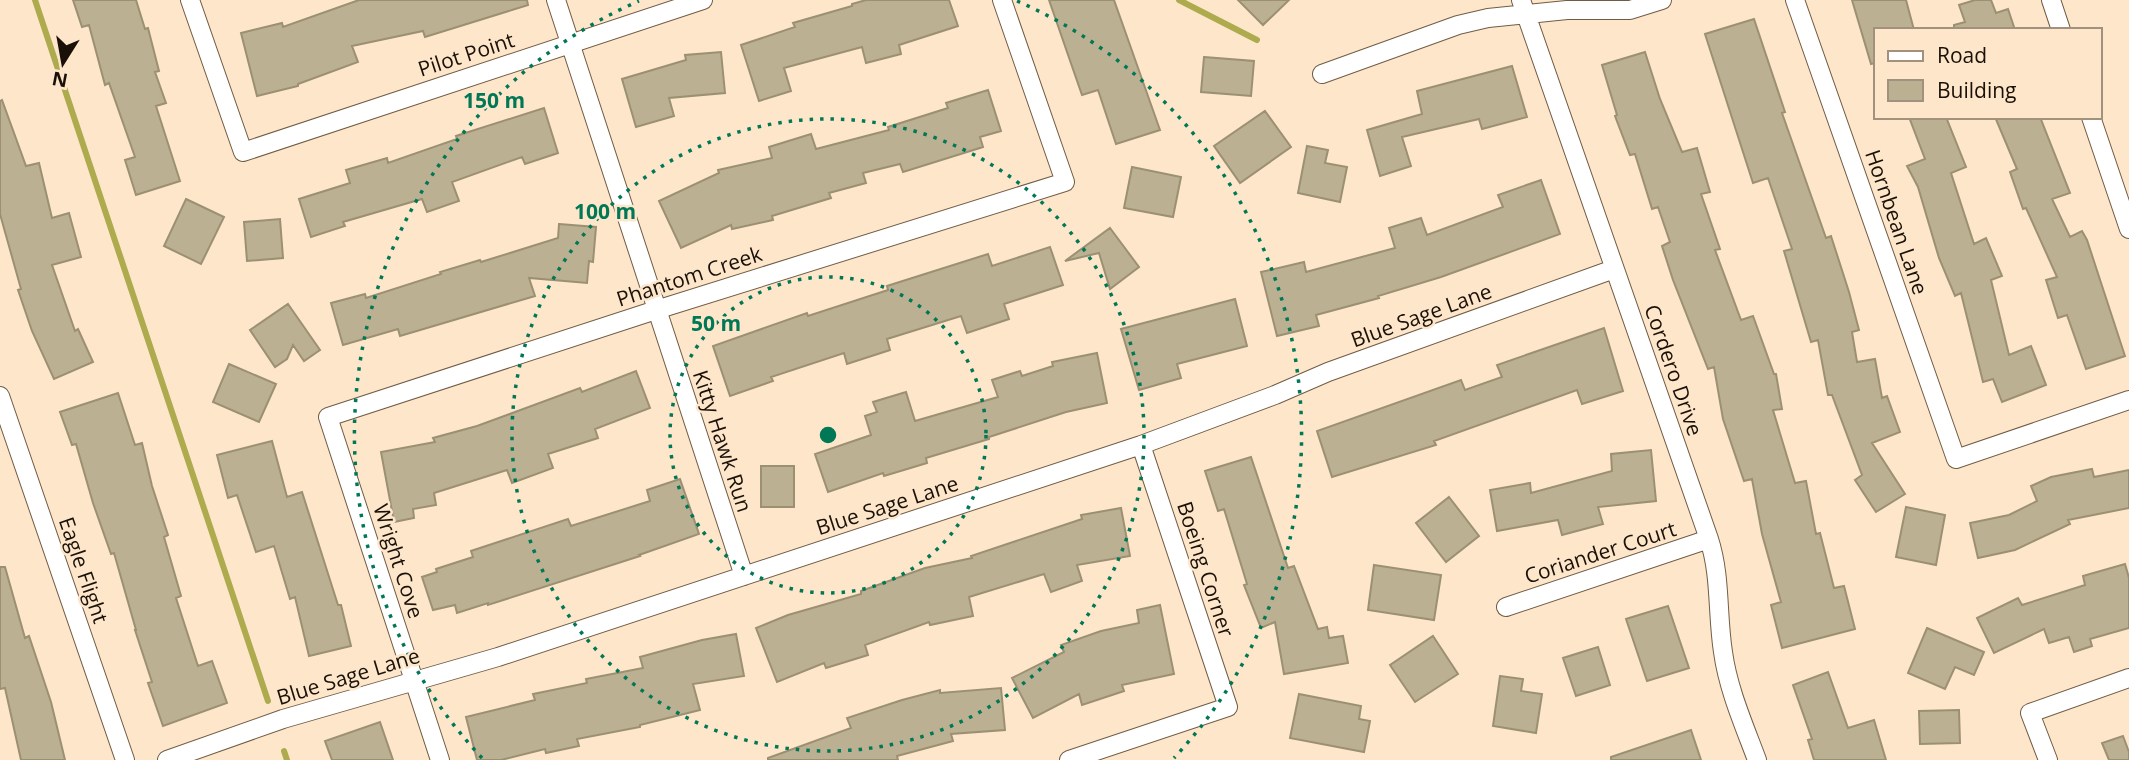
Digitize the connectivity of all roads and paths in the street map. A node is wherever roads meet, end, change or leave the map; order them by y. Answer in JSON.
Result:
{"nodes":[{"id":1,"x":190,"y":0,"type":"edge"},
{"id":2,"x":556,"y":0,"type":"edge"},
{"id":3,"x":703,"y":0,"type":"edge"},
{"id":4,"x":1002,"y":0,"type":"edge"},
{"id":5,"x":1662,"y":0,"type":"edge"},
{"id":6,"x":1795,"y":0,"type":"edge"},
{"id":7,"x":2051,"y":0,"type":"edge"},
{"id":8,"x":1524,"y":7,"type":"edge"},
{"id":9,"x":2060,"y":28,"type":"edge"},
{"id":10,"x":570,"y":43,"type":"junction"},
{"id":11,"x":1322,"y":74,"type":"dead end"},
{"id":12,"x":2092,"y":119,"type":"edge"},
{"id":13,"x":2129,"y":229,"type":"edge"},
{"id":14,"x":1614,"y":269,"type":"junction"},
{"id":15,"x":656,"y":310,"type":"junction"},
{"id":16,"x":0,"y":396,"type":"edge"},
{"id":17,"x":2129,"y":400,"type":"edge"},
{"id":18,"x":3,"y":415,"type":"edge"},
{"id":19,"x":328,"y":416,"type":"joint"},
{"id":20,"x":1141,"y":445,"type":"junction"},
{"id":21,"x":1710,"y":539,"type":"junction"},
{"id":22,"x":744,"y":576,"type":"junction"},
{"id":23,"x":1506,"y":607,"type":"dead end"},
{"id":24,"x":2129,"y":678,"type":"edge"},
{"id":25,"x":414,"y":680,"type":"junction"},
{"id":26,"x":125,"y":760,"type":"edge"},
{"id":27,"x":167,"y":760,"type":"edge"},
{"id":28,"x":440,"y":760,"type":"edge"},
{"id":29,"x":1069,"y":760,"type":"edge"},
{"id":30,"x":1757,"y":760,"type":"edge"},
{"id":31,"x":2048,"y":760,"type":"edge"}],
"edges":[{"from":1,"to":10,"type":"street","name":"Pilot Point"},
{"from":2,"to":10,"type":"street","name":"Kitty Hawk Run"},
{"from":3,"to":10,"type":"street","name":"Pilot Point"},
{"from":4,"to":15,"type":"street","name":"Phantom Creek"},
{"from":5,"to":8,"type":"street"},
{"from":6,"to":17,"type":"street","name":"Hornbean Lane"},
{"from":7,"to":9,"type":"street"},
{"from":8,"to":11,"type":"street"},
{"from":8,"to":14,"type":"street","name":"Cordero Drive"},
{"from":10,"to":15,"type":"street","name":"Kitty Hawk Run"},
{"from":12,"to":13,"type":"street"},
{"from":14,"to":20,"type":"street","name":"Blue Sage Lane"},
{"from":14,"to":21,"type":"street","name":"Cordero Drive"},
{"from":15,"to":19,"type":"street","name":"Phantom Creek"},
{"from":15,"to":22,"type":"street","name":"Kitty Hawk Run"},
{"from":16,"to":18,"type":"street","name":"Eagle Flight"},
{"from":18,"to":26,"type":"street","name":"Eagle Flight"},
{"from":19,"to":25,"type":"street","name":"Wright Cove"},
{"from":20,"to":22,"type":"street","name":"Blue Sage Lane"},
{"from":20,"to":29,"type":"street","name":"Boeing Corner"},
{"from":21,"to":23,"type":"street","name":"Coriander Court"},
{"from":21,"to":30,"type":"street","name":"Cordero Drive"},
{"from":22,"to":25,"type":"street","name":"Blue Sage Lane"},
{"from":24,"to":31,"type":"street"},
{"from":25,"to":27,"type":"street","name":"Blue Sage Lane"},
{"from":25,"to":28,"type":"street","name":"Wright Cove"}]}
